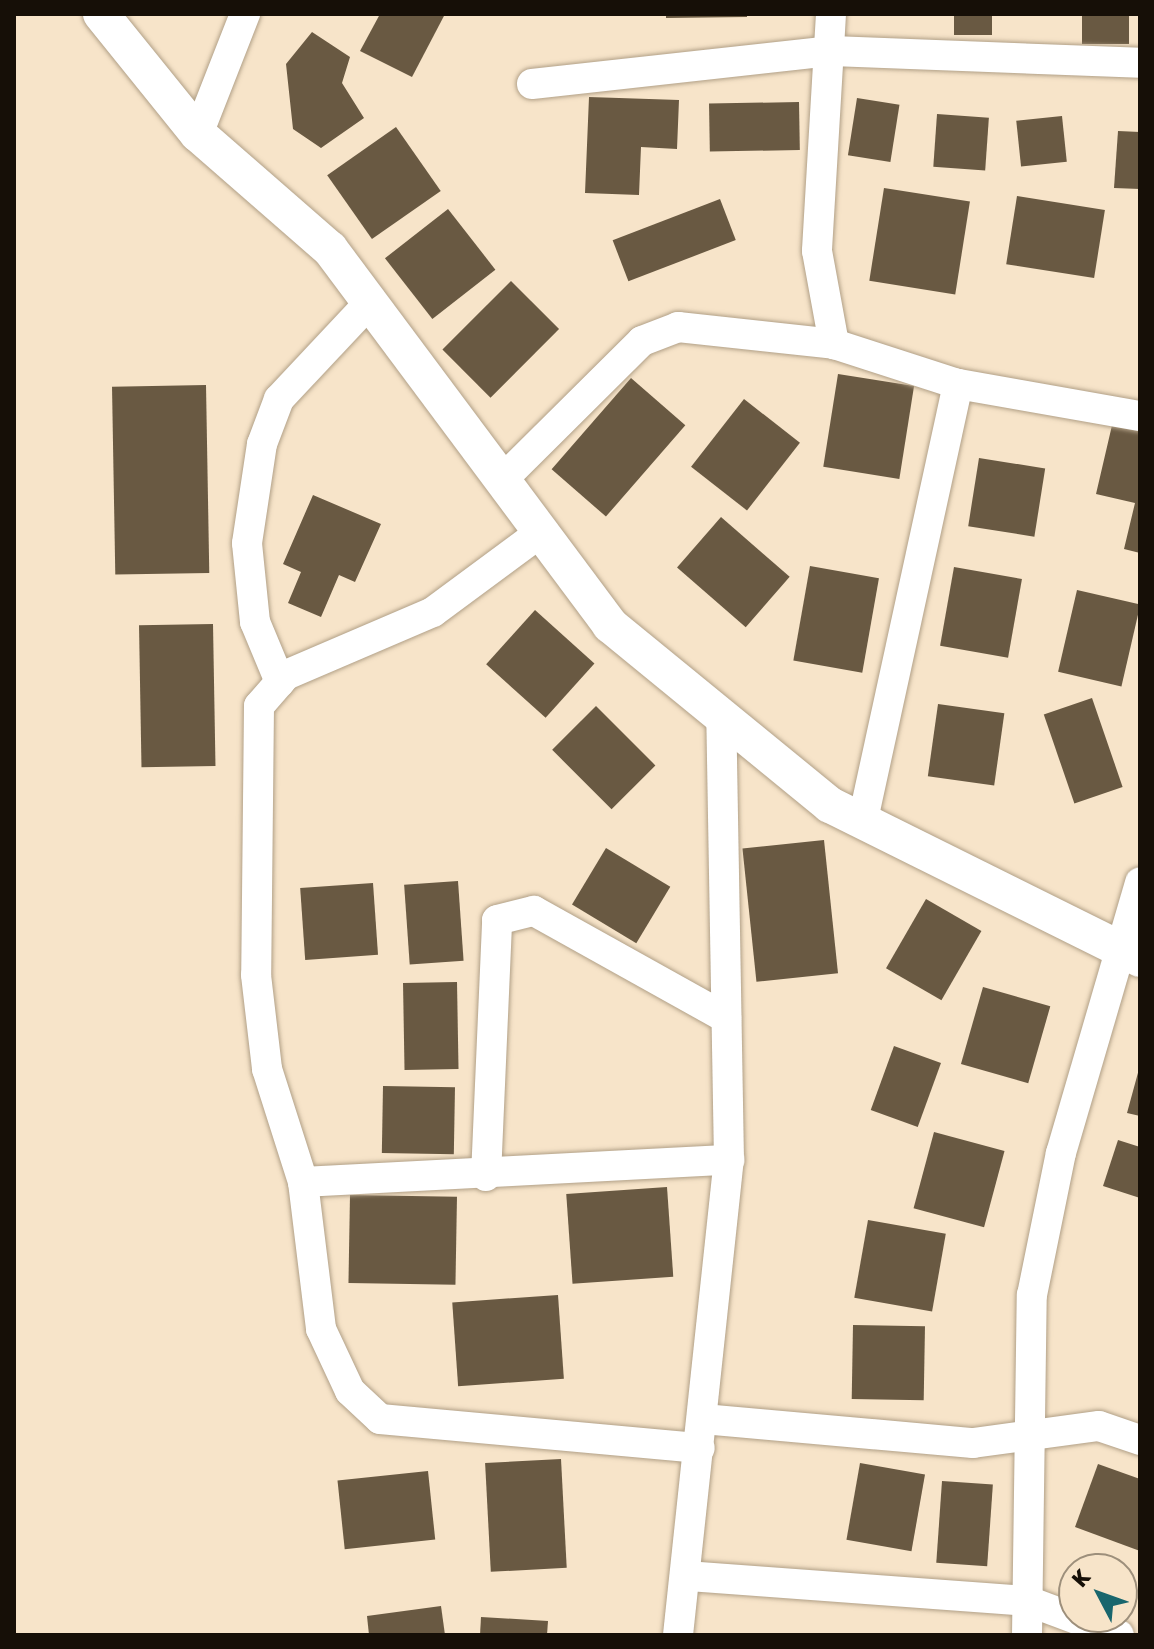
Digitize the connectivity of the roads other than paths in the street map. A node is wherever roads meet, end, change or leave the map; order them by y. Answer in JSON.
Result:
{"nodes":[{"id":1,"x":101,"y":14,"type":"edge"},
{"id":2,"x":245,"y":14,"type":"edge"},
{"id":3,"x":831,"y":14,"type":"edge"},
{"id":4,"x":832,"y":51,"type":"junction"},
{"id":5,"x":1140,"y":63,"type":"edge"},
{"id":6,"x":532,"y":84,"type":"dead end"},
{"id":7,"x":198,"y":134,"type":"junction"},
{"id":8,"x":370,"y":302,"type":"junction"},
{"id":9,"x":834,"y":344,"type":"junction"},
{"id":10,"x":958,"y":384,"type":"junction"},
{"id":11,"x":1140,"y":416,"type":"edge"},
{"id":12,"x":502,"y":480,"type":"junction"},
{"id":13,"x":541,"y":532,"type":"junction"},
{"id":14,"x":280,"y":682,"type":"junction"},
{"id":15,"x":721,"y":716,"type":"junction"},
{"id":16,"x":863,"y":821,"type":"junction"},
{"id":17,"x":1140,"y":882,"type":"edge"},
{"id":18,"x":1130,"y":954,"type":"edge"},
{"id":19,"x":726,"y":1018,"type":"junction"},
{"id":20,"x":729,"y":1160,"type":"junction"},
{"id":21,"x":486,"y":1176,"type":"junction"},
{"id":22,"x":303,"y":1182,"type":"junction"},
{"id":23,"x":701,"y":1434,"type":"junction"},
{"id":24,"x":1031,"y":1435,"type":"junction"},
{"id":25,"x":1140,"y":1440,"type":"edge"},
{"id":26,"x":687,"y":1576,"type":"junction"},
{"id":27,"x":1028,"y":1601,"type":"junction"},
{"id":28,"x":678,"y":1635,"type":"edge"},
{"id":29,"x":1027,"y":1635,"type":"edge"},
{"id":30,"x":1119,"y":1635,"type":"edge"}],
"edges":[{"from":1,"to":7,"type":"street"},
{"from":2,"to":7,"type":"street"},
{"from":3,"to":4,"type":"street"},
{"from":4,"to":5,"type":"street"},
{"from":4,"to":6,"type":"street"},
{"from":4,"to":9,"type":"street"},
{"from":7,"to":8,"type":"street"},
{"from":8,"to":12,"type":"street"},
{"from":8,"to":14,"type":"street"},
{"from":9,"to":10,"type":"street"},
{"from":9,"to":12,"type":"street"},
{"from":10,"to":11,"type":"street"},
{"from":10,"to":16,"type":"street"},
{"from":12,"to":13,"type":"street"},
{"from":13,"to":14,"type":"street"},
{"from":13,"to":15,"type":"street"},
{"from":14,"to":22,"type":"street"},
{"from":15,"to":16,"type":"street"},
{"from":15,"to":19,"type":"street"},
{"from":16,"to":18,"type":"street"},
{"from":17,"to":18,"type":"street"},
{"from":18,"to":24,"type":"street"},
{"from":19,"to":20,"type":"street"},
{"from":19,"to":21,"type":"street"},
{"from":20,"to":21,"type":"street"},
{"from":20,"to":23,"type":"street"},
{"from":21,"to":22,"type":"street"},
{"from":22,"to":23,"type":"street"},
{"from":23,"to":24,"type":"street"},
{"from":23,"to":26,"type":"street"},
{"from":24,"to":25,"type":"street"},
{"from":24,"to":27,"type":"street"},
{"from":26,"to":27,"type":"street"},
{"from":26,"to":28,"type":"street"},
{"from":27,"to":29,"type":"street"},
{"from":27,"to":30,"type":"street"}]}
